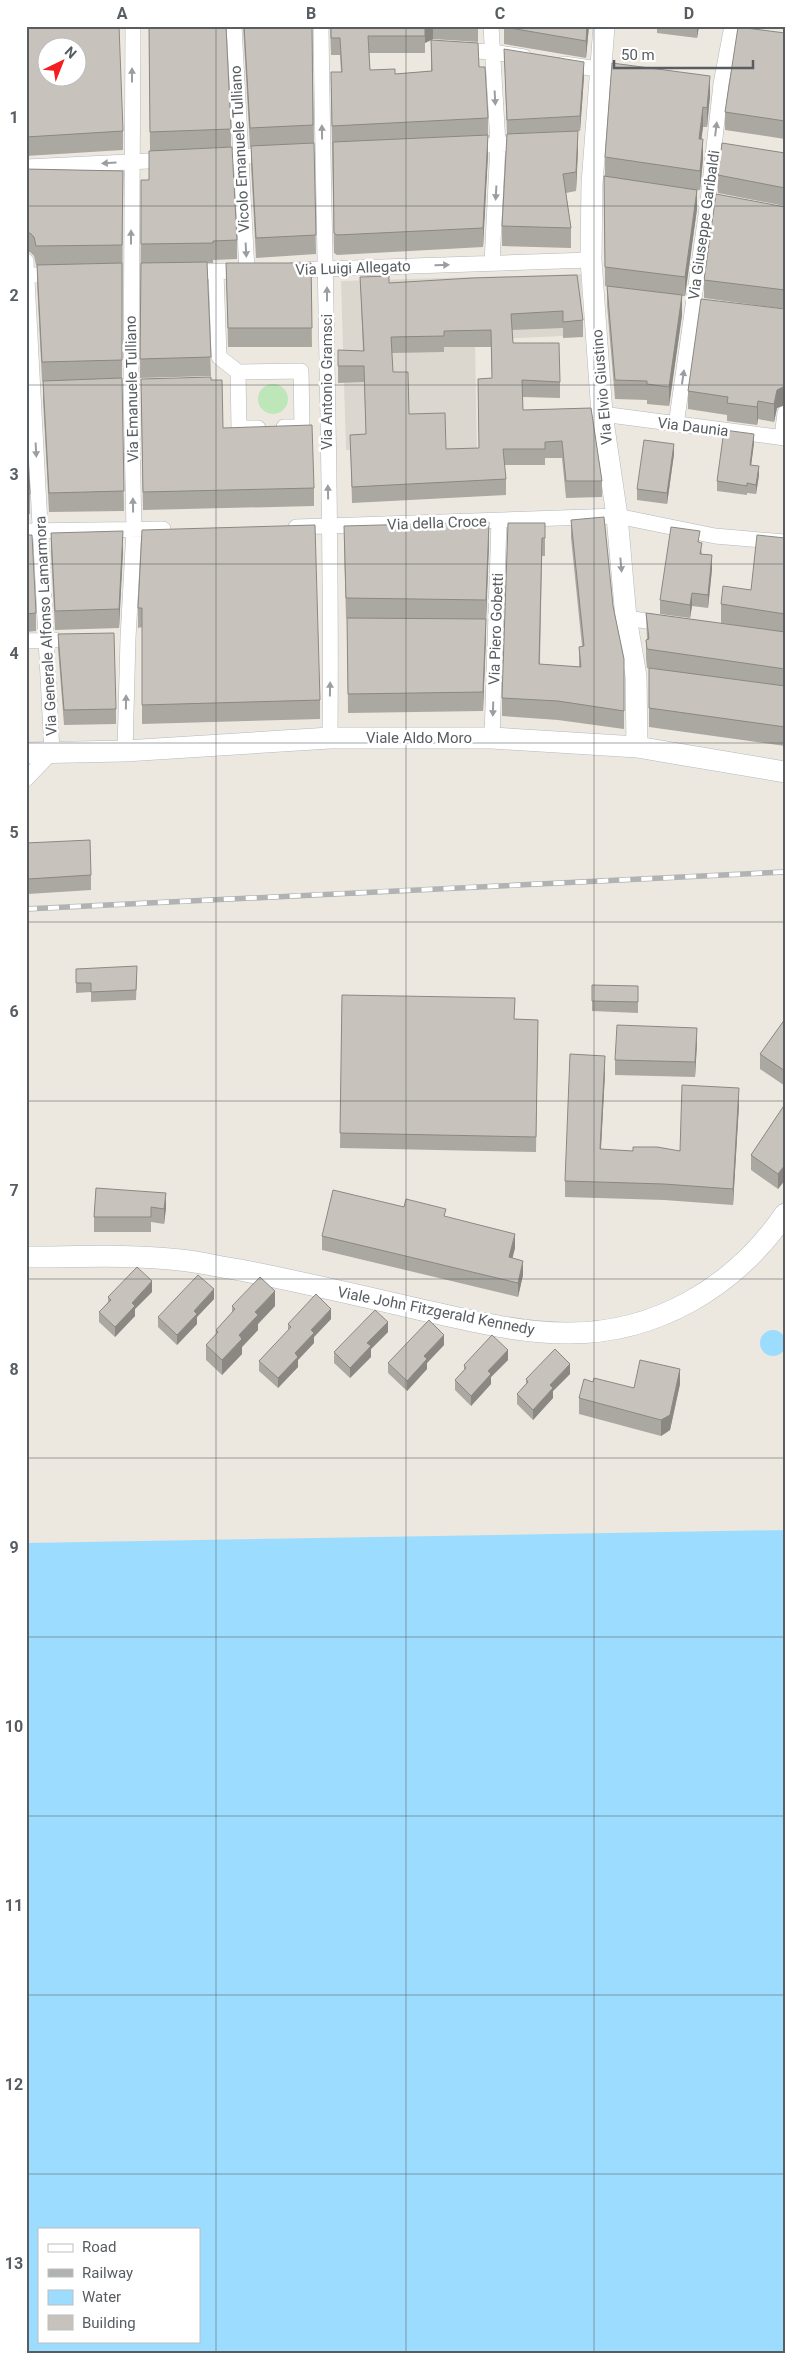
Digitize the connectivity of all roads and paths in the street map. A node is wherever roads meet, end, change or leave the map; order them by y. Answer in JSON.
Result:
{"nodes":[{"id":1,"x":132,"y":26,"type":"edge"},
{"id":2,"x":234,"y":26,"type":"edge"},
{"id":3,"x":321,"y":26,"type":"edge"},
{"id":4,"x":491,"y":26,"type":"edge"},
{"id":5,"x":604,"y":26,"type":"edge"},
{"id":6,"x":732,"y":26,"type":"edge"},
{"id":7,"x":441,"y":49,"type":"edge"},
{"id":8,"x":493,"y":52,"type":"junction"},
{"id":9,"x":599,"y":70,"type":"junction"},
{"id":10,"x":628,"y":73,"type":"edge"},
{"id":11,"x":703,"y":82,"type":"edge"},
{"id":12,"x":722,"y":84,"type":"junction"},
{"id":13,"x":537,"y":142,"type":"edge"},
{"id":14,"x":498,"y":144,"type":"junction"},
{"id":15,"x":449,"y":147,"type":"edge"},
{"id":16,"x":322,"y":152,"type":"junction"},
{"id":17,"x":342,"y":152,"type":"edge"},
{"id":18,"x":304,"y":153,"type":"edge"},
{"id":19,"x":286,"y":154,"type":"edge"},
{"id":20,"x":241,"y":156,"type":"junction"},
{"id":21,"x":201,"y":158,"type":"edge"},
{"id":22,"x":181,"y":159,"type":"edge"},
{"id":23,"x":131,"y":162,"type":"junction"},
{"id":24,"x":26,"y":167,"type":"edge"},
{"id":25,"x":689,"y":198,"type":"edge"},
{"id":26,"x":708,"y":201,"type":"junction"},
{"id":27,"x":727,"y":205,"type":"edge"},
{"id":28,"x":591,"y":260,"type":"junction"},
{"id":29,"x":492,"y":263,"type":"junction"},
{"id":30,"x":26,"y":270,"type":"edge"},
{"id":31,"x":327,"y":270,"type":"junction"},
{"id":32,"x":247,"y":271,"type":"junction"},
{"id":33,"x":216,"y":272,"type":"junction"},
{"id":34,"x":150,"y":273,"type":"edge"},
{"id":35,"x":169,"y":273,"type":"edge"},
{"id":36,"x":74,"y":274,"type":"edge"},
{"id":37,"x":112,"y":274,"type":"edge"},
{"id":38,"x":131,"y":274,"type":"junction"},
{"id":39,"x":675,"y":304,"type":"edge"},
{"id":40,"x":693,"y":307,"type":"junction"},
{"id":41,"x":711,"y":309,"type":"edge"},
{"id":42,"x":238,"y":378,"type":"junction"},
{"id":43,"x":219,"y":385,"type":"edge"},
{"id":44,"x":126,"y":387,"type":"junction"},
{"id":45,"x":150,"y":387,"type":"edge"},
{"id":46,"x":52,"y":390,"type":"edge"},
{"id":47,"x":30,"y":391,"type":"edge"},
{"id":48,"x":785,"y":413,"type":"edge"},
{"id":49,"x":602,"y":414,"type":"junction"},
{"id":50,"x":676,"y":425,"type":"junction"},
{"id":51,"x":783,"y":437,"type":"edge"},
{"id":52,"x":617,"y":516,"type":"junction"},
{"id":53,"x":499,"y":520,"type":"junction"},
{"id":54,"x":328,"y":527,"type":"junction"},
{"id":55,"x":280,"y":528,"type":"edge"},
{"id":56,"x":183,"y":529,"type":"edge"},
{"id":57,"x":134,"y":530,"type":"junction"},
{"id":58,"x":33,"y":531,"type":"edge"},
{"id":59,"x":785,"y":542,"type":"edge"},
{"id":60,"x":626,"y":618,"type":"junction"},
{"id":61,"x":682,"y":627,"type":"edge"},
{"id":62,"x":477,"y":628,"type":"edge"},
{"id":63,"x":496,"y":628,"type":"junction"},
{"id":64,"x":128,"y":638,"type":"junction"},
{"id":65,"x":73,"y":639,"type":"edge"},
{"id":66,"x":110,"y":639,"type":"edge"},
{"id":67,"x":46,"y":640,"type":"junction"},
{"id":68,"x":26,"y":641,"type":"edge"},
{"id":69,"x":330,"y":738,"type":"junction"},
{"id":70,"x":492,"y":738,"type":"junction"},
{"id":71,"x":637,"y":747,"type":"junction"},
{"id":72,"x":125,"y":751,"type":"junction"},
{"id":73,"x":52,"y":752,"type":"junction"},
{"id":74,"x":26,"y":753,"type":"edge"},
{"id":75,"x":785,"y":772,"type":"edge"},
{"id":76,"x":26,"y":780,"type":"edge"},
{"id":77,"x":785,"y":1214,"type":"edge"},
{"id":78,"x":26,"y":1257,"type":"edge"}],
"edges":[{"from":23,"to":1,"type":"street","name":"Via Emanuele Tulliano","one_way":true},
{"from":2,"to":20,"type":"street","name":"Vicolo Emanuele Tulliano"},
{"from":16,"to":3,"type":"street","name":"Via Antonio Gramsci","one_way":true},
{"from":4,"to":8,"type":"street"},
{"from":5,"to":9,"type":"street","name":"Via Elvio Giustino"},
{"from":6,"to":12,"type":"street","name":"Via Giuseppe Garibaldi"},
{"from":7,"to":8,"type":"street"},
{"from":8,"to":9,"type":"street"},
{"from":8,"to":14,"type":"street","one_way":true},
{"from":9,"to":10,"type":"street"},
{"from":9,"to":28,"type":"street","name":"Via Elvio Giustino"},
{"from":11,"to":12,"type":"street"},
{"from":26,"to":12,"type":"street","name":"Via Giuseppe Garibaldi","one_way":true},
{"from":13,"to":14,"type":"street"},
{"from":14,"to":15,"type":"street"},
{"from":14,"to":29,"type":"street","one_way":true},
{"from":16,"to":17,"type":"street"},
{"from":16,"to":18,"type":"street"},
{"from":16,"to":31,"type":"street","name":"Via Antonio Gramsci"},
{"from":19,"to":20,"type":"street"},
{"from":20,"to":21,"type":"street"},
{"from":20,"to":32,"type":"street","name":"Vicolo Emanuele Tulliano","one_way":true},
{"from":22,"to":23,"type":"street"},
{"from":23,"to":24,"type":"street","one_way":true},
{"from":38,"to":23,"type":"street","name":"Via Emanuele Tulliano","one_way":true},
{"from":25,"to":26,"type":"street"},
{"from":26,"to":27,"type":"street"},
{"from":26,"to":40,"type":"street","name":"Via Giuseppe Garibaldi"},
{"from":28,"to":29,"type":"street","name":"Via Luigi Allegato"},
{"from":28,"to":49,"type":"street","name":"Via Elvio Giustino"},
{"from":31,"to":29,"type":"street","name":"Via Luigi Allegato","one_way":true},
{"from":30,"to":36,"type":"street"},
{"from":30,"to":47,"type":"street","name":"Via Generale Alfonso Lamarmora"},
{"from":31,"to":32,"type":"street","name":"Via Luigi Allegato"},
{"from":54,"to":31,"type":"street","name":"Via Antonio Gramsci","one_way":true},
{"from":32,"to":33,"type":"street","name":"Via Luigi Allegato"},
{"from":33,"to":35,"type":"street","name":"Via Luigi Allegato"},
{"from":33,"to":42,"type":"street"},
{"from":34,"to":38,"type":"street"},
{"from":37,"to":38,"type":"street"},
{"from":38,"to":44,"type":"street","name":"Via Emanuele Tulliano"},
{"from":39,"to":40,"type":"street"},
{"from":40,"to":41,"type":"street"},
{"from":50,"to":40,"type":"street","name":"Via Giuseppe Garibaldi","one_way":true},
{"from":42,"to":42,"type":"street"},
{"from":42,"to":43,"type":"street"},
{"from":44,"to":45,"type":"street"},
{"from":57,"to":44,"type":"street","name":"Via Emanuele Tulliano","one_way":true},
{"from":46,"to":47,"type":"street"},
{"from":47,"to":58,"type":"street","name":"Via Generale Alfonso Lamarmora","one_way":true},
{"from":48,"to":51,"type":"street"},
{"from":49,"to":50,"type":"street","name":"Via Daunia"},
{"from":49,"to":52,"type":"street","name":"Via Elvio Giustino"},
{"from":50,"to":51,"type":"street","name":"Via Daunia"},
{"from":52,"to":53,"type":"street","name":"Via della Croce"},
{"from":52,"to":59,"type":"street","name":"Via della Croce"},
{"from":52,"to":60,"type":"street","name":"Via Elvio Giustino","one_way":true},
{"from":53,"to":54,"type":"street","name":"Via della Croce"},
{"from":53,"to":63,"type":"street","name":"Via Piero Gobetti"},
{"from":54,"to":55,"type":"street","name":"Via della Croce"},
{"from":69,"to":54,"type":"street","name":"Via Antonio Gramsci","one_way":true},
{"from":56,"to":57,"type":"street"},
{"from":57,"to":58,"type":"street"},
{"from":57,"to":64,"type":"street","name":"Via Emanuele Tulliano"},
{"from":58,"to":67,"type":"street","name":"Via Generale Alfonso Lamarmora"},
{"from":60,"to":61,"type":"street"},
{"from":60,"to":71,"type":"street","name":"Via Elvio Giustino"},
{"from":62,"to":63,"type":"street"},
{"from":63,"to":70,"type":"street","name":"Via Piero Gobetti","one_way":true},
{"from":64,"to":66,"type":"street"},
{"from":72,"to":64,"type":"street","name":"Via Emanuele Tulliano","one_way":true},
{"from":65,"to":67,"type":"street"},
{"from":67,"to":68,"type":"street"},
{"from":67,"to":73,"type":"street","name":"Via Generale Alfonso Lamarmora"},
{"from":69,"to":70,"type":"street","name":"Viale Aldo Moro"},
{"from":69,"to":72,"type":"street","name":"Viale Aldo Moro"},
{"from":70,"to":71,"type":"street","name":"Viale Aldo Moro"},
{"from":71,"to":75,"type":"street","name":"Viale Aldo Moro"},
{"from":72,"to":73,"type":"street","name":"Viale Aldo Moro"},
{"from":73,"to":74,"type":"street","name":"Viale Aldo Moro"},
{"from":73,"to":76,"type":"street"},
{"from":77,"to":78,"type":"street","name":"Viale John Fitzgerald Kennedy"}]}
